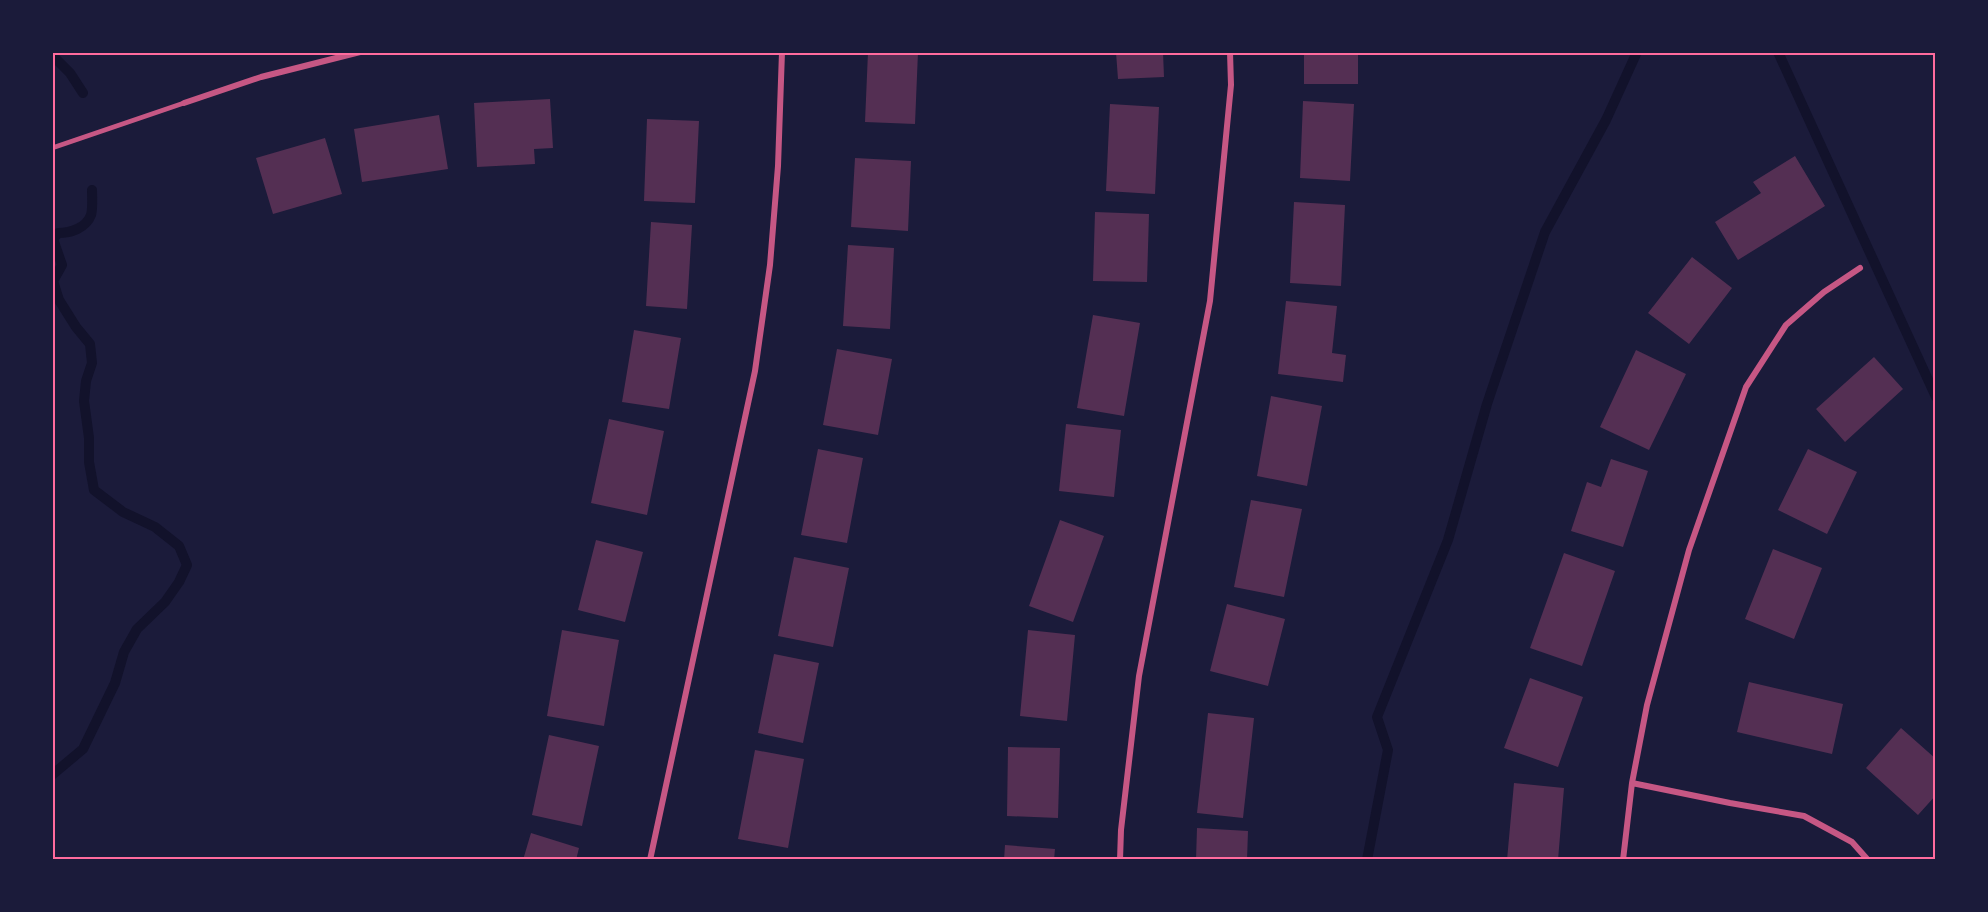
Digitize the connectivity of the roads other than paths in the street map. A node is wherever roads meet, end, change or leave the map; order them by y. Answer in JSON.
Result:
{"nodes":[{"id":1,"x":360,"y":52,"type":"edge"},
{"id":2,"x":782,"y":52,"type":"edge"},
{"id":3,"x":1230,"y":52,"type":"edge"},
{"id":4,"x":184,"y":103,"type":"joint"},
{"id":5,"x":52,"y":148,"type":"edge"},
{"id":6,"x":1860,"y":268,"type":"dead end"},
{"id":7,"x":1632,"y":783,"type":"junction"},
{"id":8,"x":650,"y":860,"type":"edge"},
{"id":9,"x":1120,"y":860,"type":"edge"},
{"id":10,"x":1623,"y":860,"type":"edge"},
{"id":11,"x":1868,"y":860,"type":"edge"}],
"edges":[{"from":1,"to":4,"type":"street"},
{"from":2,"to":8,"type":"street"},
{"from":3,"to":9,"type":"street"},
{"from":4,"to":5,"type":"lane"},
{"from":6,"to":7,"type":"street"},
{"from":7,"to":10,"type":"street"},
{"from":7,"to":11,"type":"street"}]}
